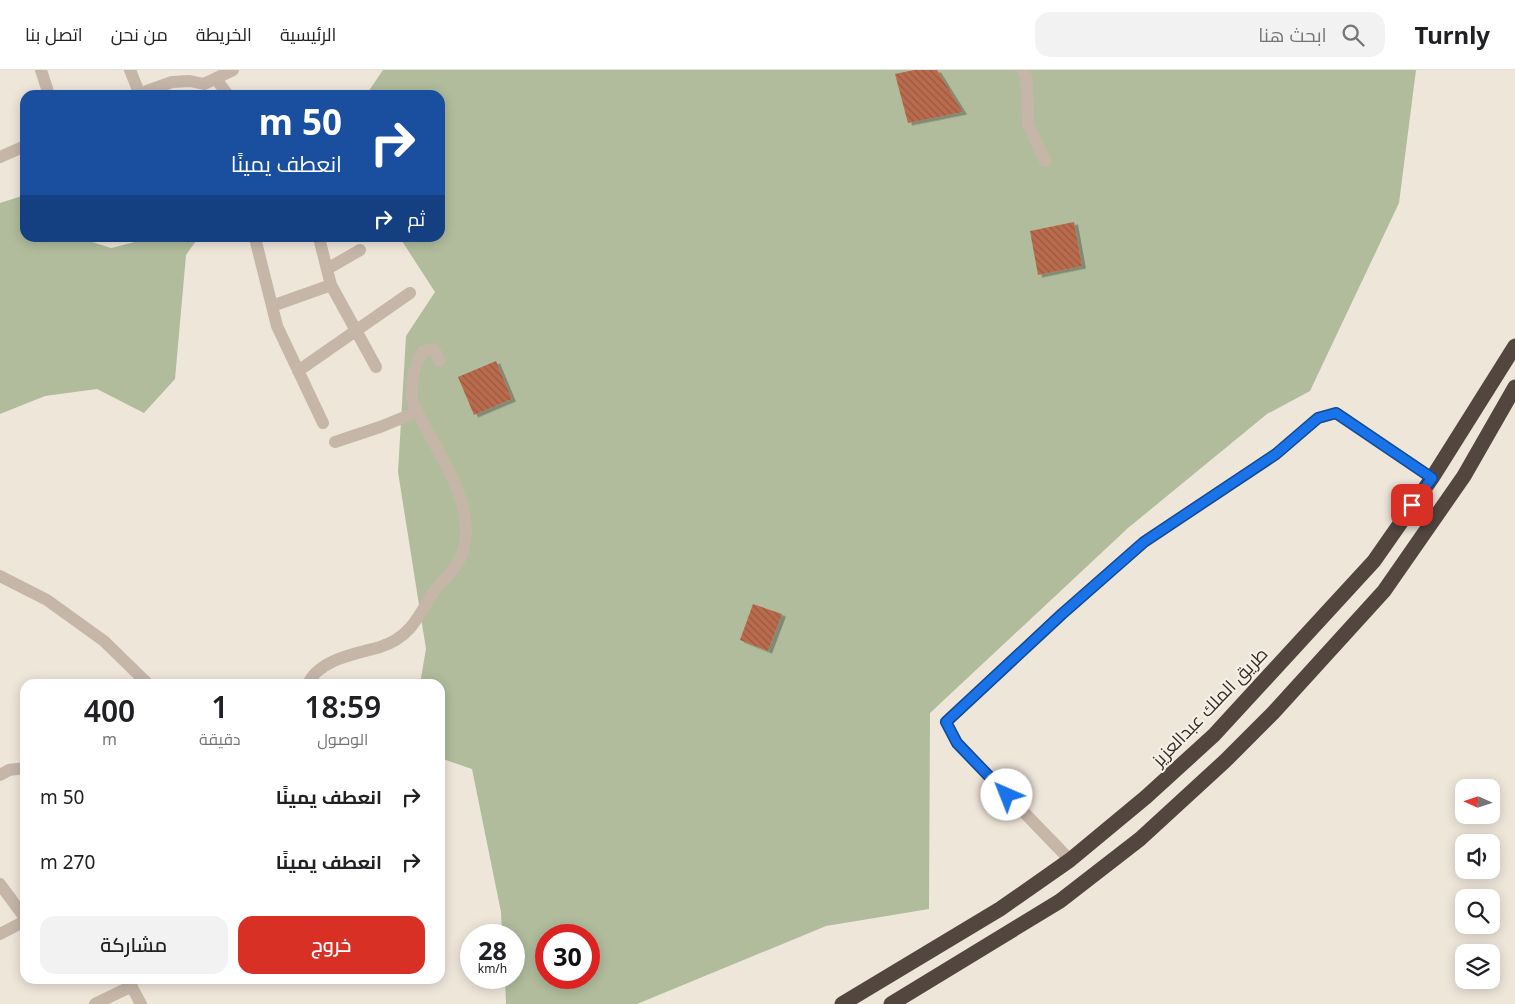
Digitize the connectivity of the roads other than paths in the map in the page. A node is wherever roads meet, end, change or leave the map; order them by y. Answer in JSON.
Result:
{"nodes":[{"id":1,"x":41,"y":70,"type":"edge"},
{"id":2,"x":130,"y":70,"type":"edge"},
{"id":3,"x":233,"y":70,"type":"edge"},
{"id":4,"x":1023,"y":70,"type":"edge"},
{"id":5,"x":209,"y":86,"type":"edge"},
{"id":6,"x":47,"y":90,"type":"edge"},
{"id":7,"x":136,"y":90,"type":"edge"},
{"id":8,"x":151,"y":90,"type":"edge"},
{"id":9,"x":20,"y":148,"type":"edge"},
{"id":10,"x":0,"y":157,"type":"edge"},
{"id":11,"x":1045,"y":161,"type":"dead end"},
{"id":12,"x":256,"y":242,"type":"edge"},
{"id":13,"x":320,"y":242,"type":"edge"},
{"id":14,"x":360,"y":250,"type":"dead end"},
{"id":15,"x":327,"y":268,"type":"junction"},
{"id":16,"x":331,"y":284,"type":"junction"},
{"id":17,"x":410,"y":293,"type":"dead end"},
{"id":18,"x":272,"y":306,"type":"junction"},
{"id":19,"x":355,"y":331,"type":"junction"},
{"id":20,"x":1515,"y":346,"type":"edge"},
{"id":21,"x":439,"y":361,"type":"dead end"},
{"id":22,"x":376,"y":367,"type":"dead end"},
{"id":23,"x":298,"y":371,"type":"junction"},
{"id":24,"x":1515,"y":387,"type":"edge"},
{"id":25,"x":417,"y":412,"type":"junction"},
{"id":26,"x":323,"y":423,"type":"dead end"},
{"id":27,"x":335,"y":442,"type":"dead end"},
{"id":28,"x":1432,"y":478,"type":"junction"},
{"id":29,"x":0,"y":576,"type":"edge"},
{"id":30,"x":138,"y":679,"type":"edge"},
{"id":31,"x":311,"y":679,"type":"edge"},
{"id":32,"x":20,"y":769,"type":"edge"},
{"id":33,"x":0,"y":775,"type":"edge"},
{"id":34,"x":1070,"y":860,"type":"junction"},
{"id":35,"x":0,"y":884,"type":"edge"},
{"id":36,"x":20,"y":912,"type":"edge"},
{"id":37,"x":20,"y":922,"type":"edge"},
{"id":38,"x":0,"y":934,"type":"edge"},
{"id":39,"x":127,"y":984,"type":"edge"},
{"id":40,"x":131,"y":984,"type":"edge"},
{"id":41,"x":95,"y":1004,"type":"edge"},
{"id":42,"x":141,"y":1004,"type":"edge"},
{"id":43,"x":842,"y":1004,"type":"edge"},
{"id":44,"x":891,"y":1004,"type":"edge"}],
"edges":[{"from":1,"to":6,"type":"street"},
{"from":2,"to":7,"type":"street"},
{"from":3,"to":5,"type":"street"},
{"from":4,"to":11,"type":"street"},
{"from":5,"to":8,"type":"street"},
{"from":9,"to":10,"type":"street"},
{"from":12,"to":18,"type":"street"},
{"from":13,"to":15,"type":"street"},
{"from":14,"to":15,"type":"street"},
{"from":15,"to":16,"type":"street"},
{"from":16,"to":18,"type":"street"},
{"from":16,"to":19,"type":"street"},
{"from":17,"to":19,"type":"street"},
{"from":18,"to":23,"type":"street"},
{"from":19,"to":22,"type":"street"},
{"from":19,"to":23,"type":"street"},
{"from":20,"to":28,"type":"highway","name":"طريق الملك عبدالعزيز"},
{"from":21,"to":25,"type":"street"},
{"from":23,"to":26,"type":"street"},
{"from":24,"to":44,"type":"highway"},
{"from":25,"to":27,"type":"street"},
{"from":25,"to":31,"type":"street"},
{"from":28,"to":34,"type":"highway","name":"طريق الملك عبدالعزيز"},
{"from":28,"to":34,"type":"street"},
{"from":29,"to":30,"type":"street"},
{"from":32,"to":33,"type":"street"},
{"from":34,"to":43,"type":"highway","name":"طريق الملك عبدالعزيز"},
{"from":35,"to":36,"type":"street"},
{"from":37,"to":38,"type":"street"},
{"from":39,"to":41,"type":"street"},
{"from":40,"to":42,"type":"street"}]}
